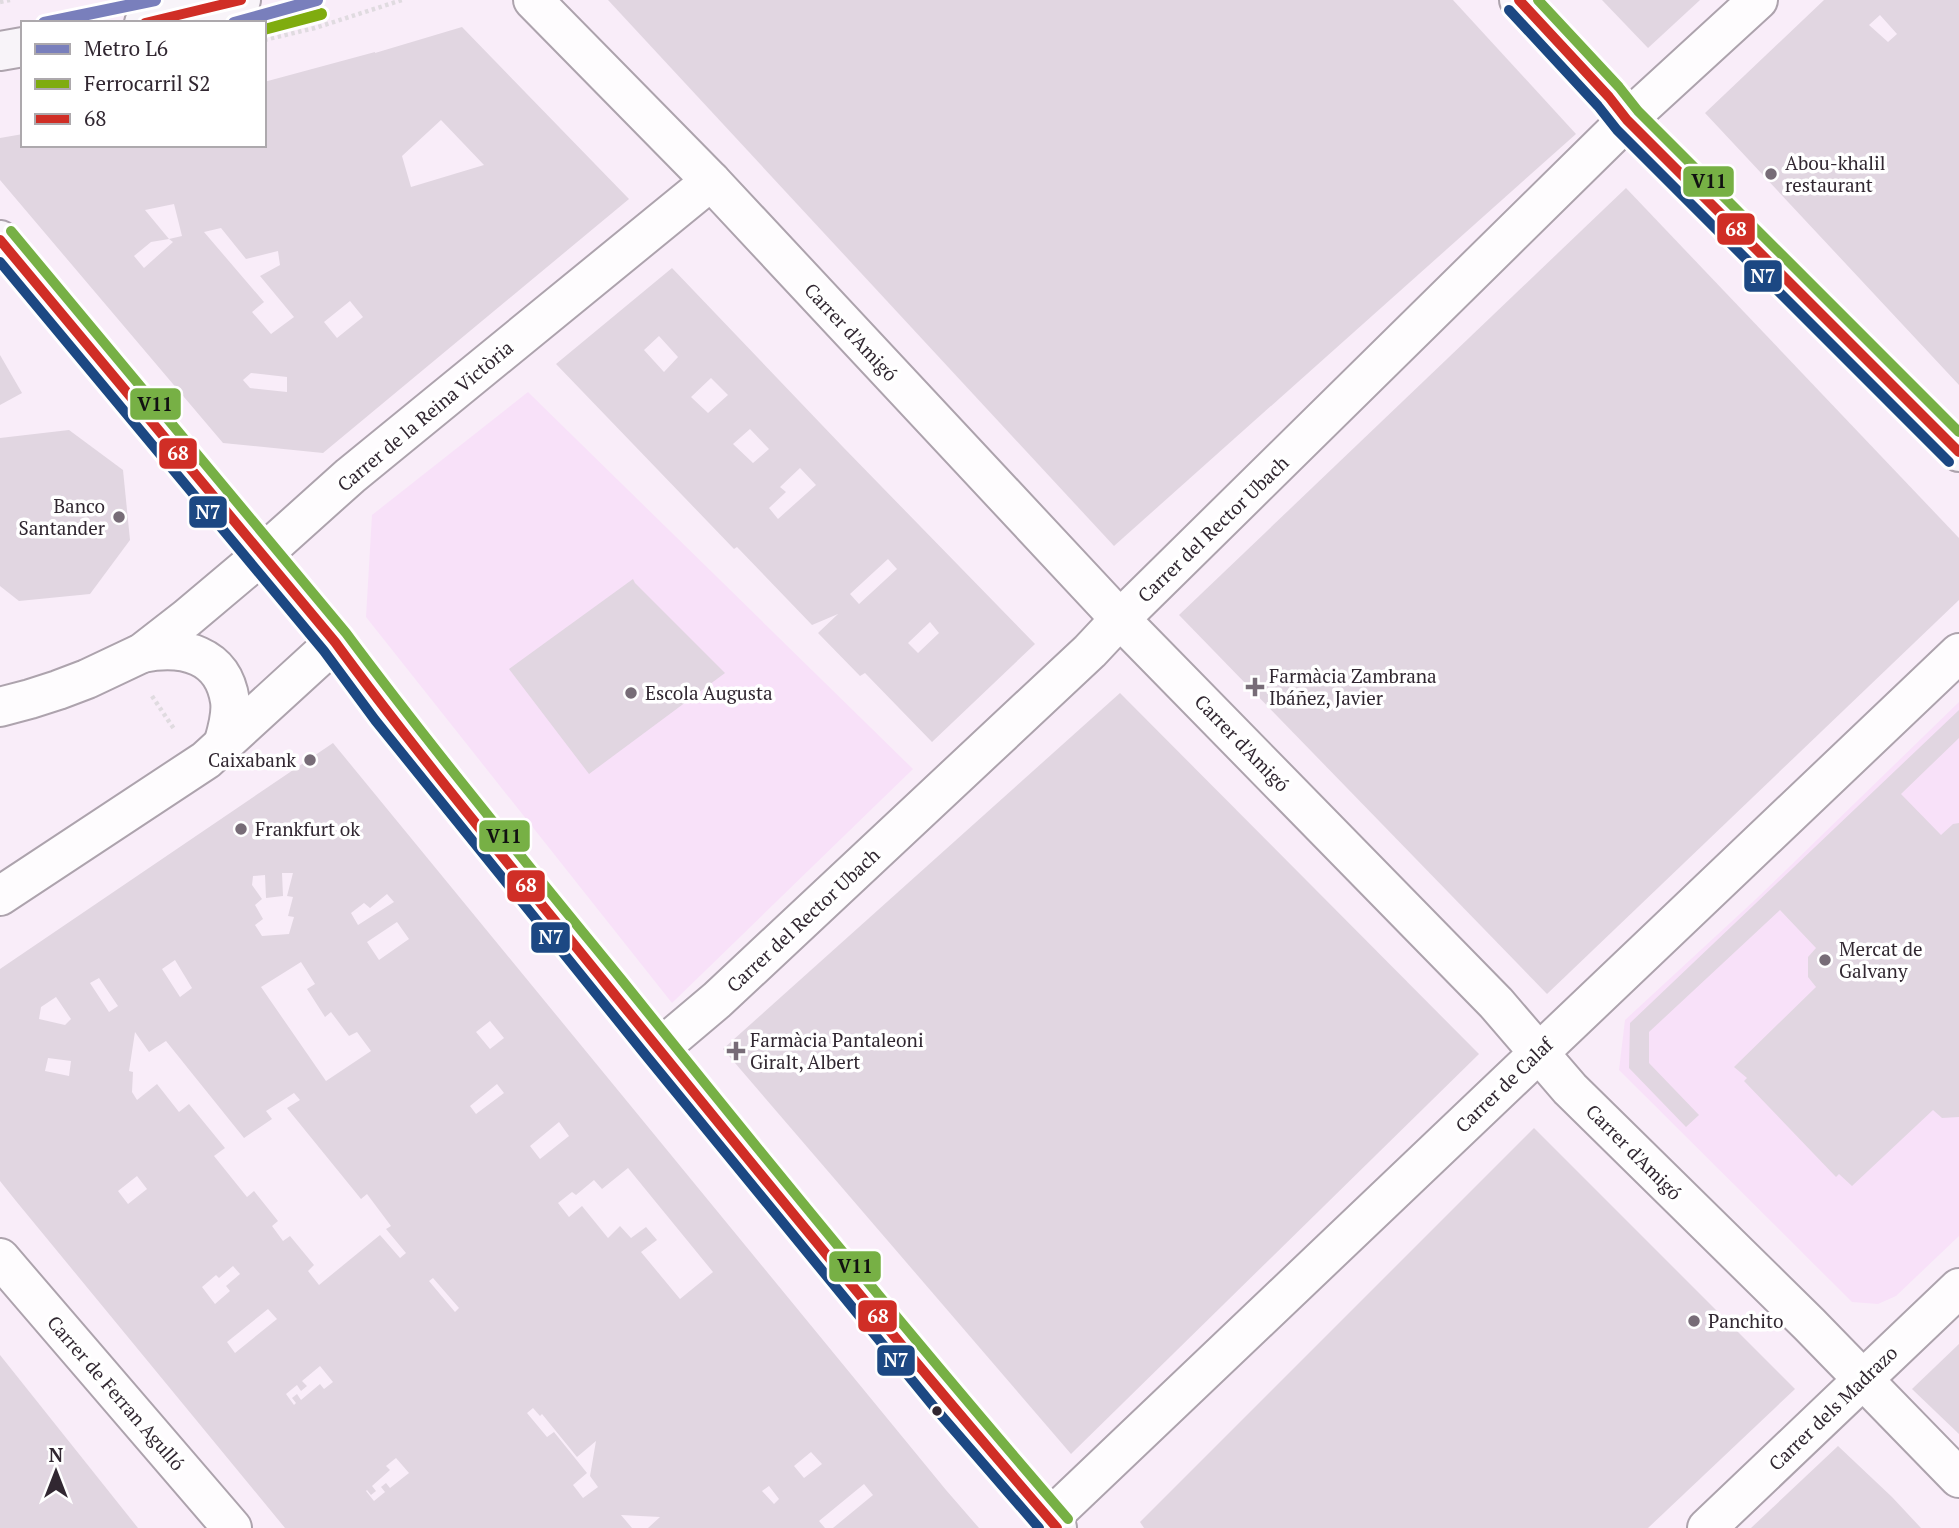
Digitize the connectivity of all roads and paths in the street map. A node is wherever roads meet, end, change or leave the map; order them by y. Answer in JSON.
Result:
{"nodes":[{"id":1,"x":10,"y":0,"type":"edge"},
{"id":2,"x":241,"y":0,"type":"edge"},
{"id":3,"x":402,"y":0,"type":"edge"},
{"id":4,"x":533,"y":0,"type":"edge"},
{"id":5,"x":1519,"y":0,"type":"edge"},
{"id":6,"x":1758,"y":0,"type":"edge"},
{"id":7,"x":0,"y":2,"type":"edge"},
{"id":8,"x":152,"y":21,"type":"edge"},
{"id":9,"x":266,"y":40,"type":"edge"},
{"id":10,"x":21,"y":47,"type":"edge"},
{"id":11,"x":0,"y":51,"type":"edge"},
{"id":12,"x":1627,"y":120,"type":"junction"},
{"id":13,"x":711,"y":181,"type":"junction"},
{"id":14,"x":0,"y":240,"type":"edge"},
{"id":15,"x":1959,"y":452,"type":"edge"},
{"id":16,"x":262,"y":554,"type":"junction"},
{"id":17,"x":1120,"y":619,"type":"junction"},
{"id":18,"x":335,"y":642,"type":"junction"},
{"id":19,"x":142,"y":653,"type":"junction"},
{"id":20,"x":1959,"y":653,"type":"edge"},
{"id":21,"x":149,"y":691,"type":"dead end"},
{"id":22,"x":0,"y":707,"type":"edge"},
{"id":23,"x":176,"y":733,"type":"dead end"},
{"id":24,"x":223,"y":745,"type":"junction"},
{"id":25,"x":0,"y":896,"type":"edge"},
{"id":26,"x":659,"y":1049,"type":"junction"},
{"id":27,"x":1538,"y":1053,"type":"junction"},
{"id":28,"x":0,"y":1258,"type":"edge"},
{"id":29,"x":1959,"y":1288,"type":"edge"},
{"id":30,"x":1863,"y":1379,"type":"junction"},
{"id":31,"x":1959,"y":1478,"type":"edge"},
{"id":32,"x":1053,"y":1523,"type":"edge"},
{"id":33,"x":226,"y":1526,"type":"edge"},
{"id":34,"x":1707,"y":1528,"type":"edge"}],
"edges":[{"from":1,"to":7,"type":"path"},
{"from":2,"to":8,"type":"street"},
{"from":3,"to":9,"type":"path"},
{"from":4,"to":13,"type":"street","name":"Carrer d'Amigó"},
{"from":5,"to":12,"type":"street"},
{"from":6,"to":12,"type":"street","name":"Carrer del Rector Ubach"},
{"from":10,"to":11,"type":"street"},
{"from":12,"to":15,"type":"street"},
{"from":12,"to":17,"type":"street","name":"Carrer del Rector Ubach"},
{"from":13,"to":16,"type":"street","name":"Carrer de la Reina Victòria"},
{"from":13,"to":17,"type":"street","name":"Carrer d'Amigó"},
{"from":14,"to":16,"type":"street"},
{"from":16,"to":18,"type":"street"},
{"from":16,"to":19,"type":"street","name":"Carrer de la Reina Victòria"},
{"from":17,"to":26,"type":"street","name":"Carrer del Rector Ubach"},
{"from":17,"to":27,"type":"street","name":"Carrer d'Amigó"},
{"from":18,"to":24,"type":"street"},
{"from":18,"to":26,"type":"street"},
{"from":19,"to":22,"type":"street","name":"Carrer de la Reina Victòria"},
{"from":19,"to":24,"type":"street","name":"Carrer de la Reina Victòria"},
{"from":20,"to":27,"type":"street","name":"Carrer de Calaf"},
{"from":21,"to":23,"type":"path"},
{"from":24,"to":25,"type":"street"},
{"from":26,"to":32,"type":"street"},
{"from":27,"to":30,"type":"street","name":"Carrer d'Amigó"},
{"from":27,"to":32,"type":"street","name":"Carrer de Calaf"},
{"from":28,"to":33,"type":"street","name":"Carrer de Ferran Agulló"},
{"from":29,"to":30,"type":"street","name":"Carrer dels Madrazo"},
{"from":30,"to":31,"type":"street","name":"Carrer d'Amigó"},
{"from":30,"to":34,"type":"street","name":"Carrer dels Madrazo"}]}
